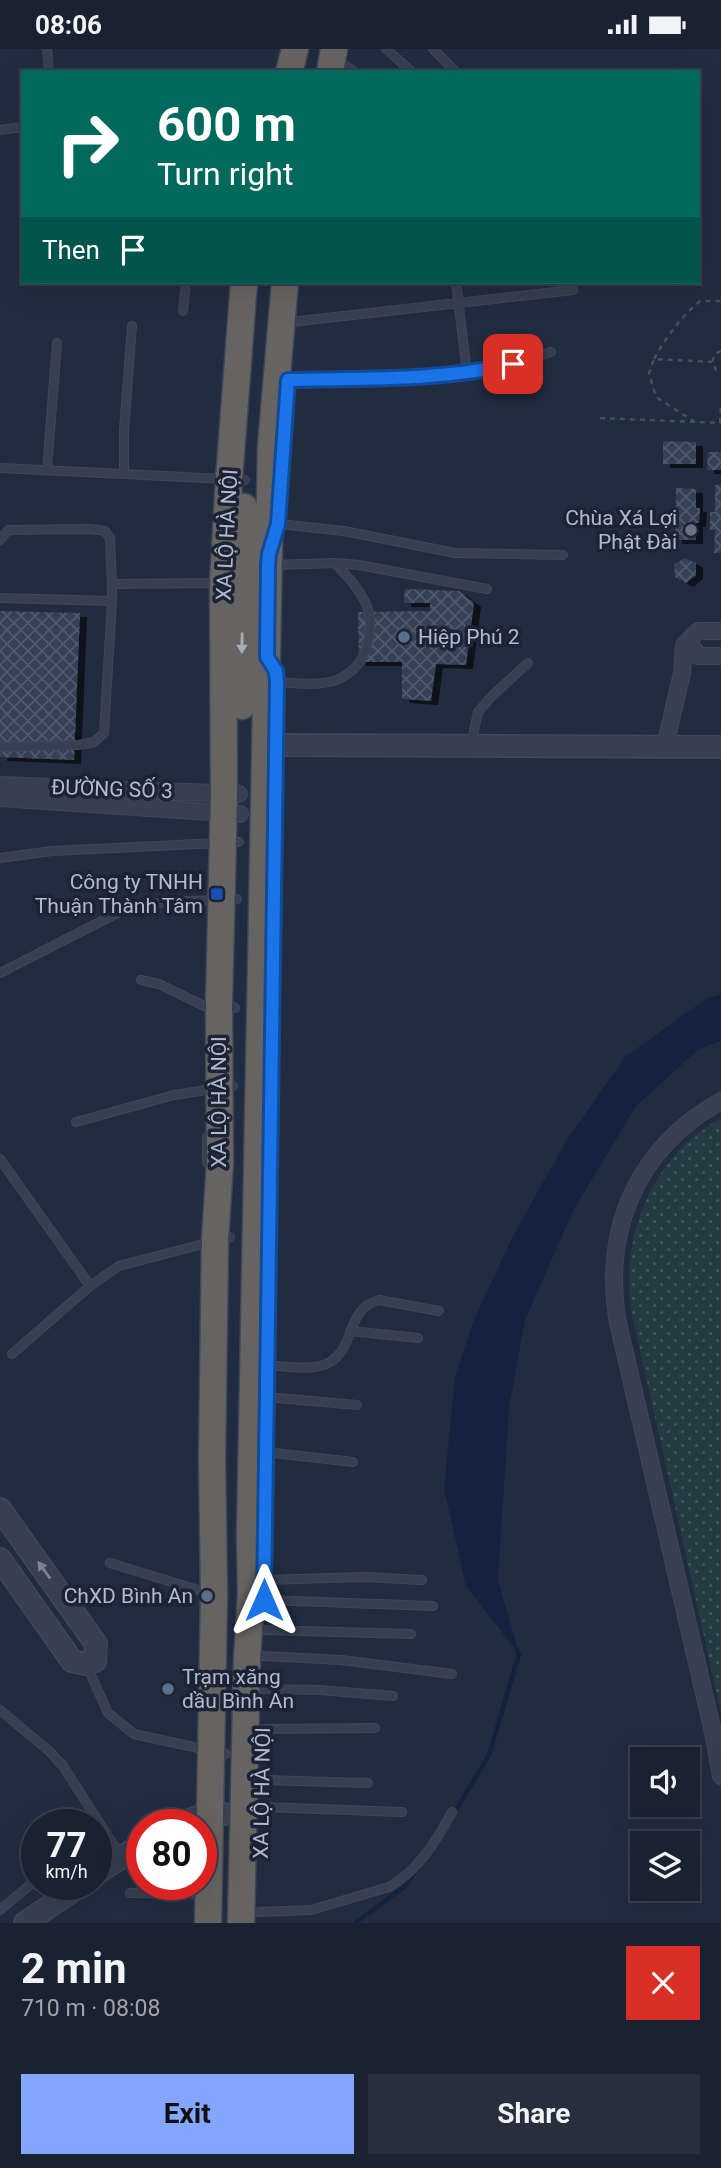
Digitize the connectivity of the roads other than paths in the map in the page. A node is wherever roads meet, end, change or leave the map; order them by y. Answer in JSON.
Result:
{"nodes":[{"id":1,"x":47,"y":49,"type":"edge"},
{"id":2,"x":283,"y":49,"type":"edge"},
{"id":3,"x":295,"y":49,"type":"edge"},
{"id":4,"x":386,"y":49,"type":"edge"},
{"id":5,"x":433,"y":49,"type":"edge"},
{"id":6,"x":326,"y":60,"type":"edge"},
{"id":7,"x":49,"y":70,"type":"edge"},
{"id":8,"x":278,"y":70,"type":"edge"},
{"id":9,"x":290,"y":70,"type":"edge"},
{"id":10,"x":350,"y":70,"type":"edge"},
{"id":11,"x":410,"y":70,"type":"edge"},
{"id":12,"x":454,"y":70,"type":"edge"},
{"id":13,"x":21,"y":127,"type":"edge"},
{"id":14,"x":0,"y":130,"type":"edge"},
{"id":15,"x":186,"y":284,"type":"edge"},
{"id":16,"x":244,"y":284,"type":"edge"},
{"id":17,"x":259,"y":284,"type":"edge"},
{"id":18,"x":285,"y":284,"type":"edge"},
{"id":19,"x":295,"y":284,"type":"edge"},
{"id":20,"x":456,"y":284,"type":"edge"},
{"id":21,"x":573,"y":290,"type":"dead end"},
{"id":22,"x":458,"y":305,"type":"junction"},
{"id":23,"x":183,"y":311,"type":"dead end"},
{"id":24,"x":291,"y":322,"type":"junction"},
{"id":25,"x":132,"y":326,"type":"dead end"},
{"id":26,"x":57,"y":342,"type":"dead end"},
{"id":27,"x":551,"y":352,"type":"dead end"},
{"id":28,"x":467,"y":373,"type":"junction"},
{"id":29,"x":288,"y":380,"type":"junction"},
{"id":30,"x":0,"y":468,"type":"edge"},
{"id":31,"x":47,"y":469,"type":"junction"},
{"id":32,"x":124,"y":474,"type":"junction"},
{"id":33,"x":237,"y":480,"type":"junction"},
{"id":34,"x":278,"y":524,"type":"junction"},
{"id":35,"x":0,"y":540,"type":"edge"},
{"id":36,"x":563,"y":555,"type":"dead end"},
{"id":37,"x":268,"y":560,"type":"junction"},
{"id":38,"x":335,"y":563,"type":"junction"},
{"id":39,"x":233,"y":583,"type":"junction"},
{"id":40,"x":112,"y":584,"type":"junction"},
{"id":41,"x":487,"y":589,"type":"dead end"},
{"id":42,"x":0,"y":598,"type":"edge"},
{"id":43,"x":112,"y":601,"type":"junction"},
{"id":44,"x":721,"y":631,"type":"edge"},
{"id":45,"x":690,"y":641,"type":"junction"},
{"id":46,"x":721,"y":656,"type":"edge"},
{"id":47,"x":267,"y":657,"type":"junction"},
{"id":48,"x":528,"y":663,"type":"dead end"},
{"id":49,"x":277,"y":683,"type":"junction"},
{"id":50,"x":471,"y":744,"type":"junction"},
{"id":51,"x":270,"y":745,"type":"junction"},
{"id":52,"x":665,"y":746,"type":"junction"},
{"id":53,"x":0,"y":747,"type":"edge"},
{"id":54,"x":721,"y":747,"type":"edge"},
{"id":55,"x":0,"y":785,"type":"edge"},
{"id":56,"x":0,"y":798,"type":"edge"},
{"id":57,"x":232,"y":804,"type":"junction"},
{"id":58,"x":231,"y":843,"type":"junction"},
{"id":59,"x":0,"y":858,"type":"edge"},
{"id":60,"x":230,"y":900,"type":"junction"},
{"id":61,"x":0,"y":973,"type":"edge"},
{"id":62,"x":141,"y":980,"type":"dead end"},
{"id":63,"x":227,"y":1005,"type":"junction"},
{"id":64,"x":227,"y":1087,"type":"junction"},
{"id":65,"x":721,"y":1101,"type":"edge"},
{"id":66,"x":76,"y":1122,"type":"dead end"},
{"id":67,"x":207,"y":1137,"type":"dead end"},
{"id":68,"x":0,"y":1159,"type":"edge"},
{"id":69,"x":226,"y":1163,"type":"junction"},
{"id":70,"x":223,"y":1238,"type":"junction"},
{"id":71,"x":90,"y":1286,"type":"junction"},
{"id":72,"x":439,"y":1311,"type":"dead end"},
{"id":73,"x":351,"y":1331,"type":"junction"},
{"id":74,"x":418,"y":1338,"type":"dead end"},
{"id":75,"x":12,"y":1354,"type":"dead end"},
{"id":76,"x":267,"y":1365,"type":"junction"},
{"id":77,"x":266,"y":1397,"type":"junction"},
{"id":78,"x":357,"y":1405,"type":"dead end"},
{"id":79,"x":265,"y":1452,"type":"junction"},
{"id":80,"x":353,"y":1462,"type":"dead end"},
{"id":81,"x":0,"y":1509,"type":"edge"},
{"id":82,"x":0,"y":1559,"type":"edge"},
{"id":83,"x":110,"y":1563,"type":"dead end"},
{"id":84,"x":422,"y":1580,"type":"dead end"},
{"id":85,"x":244,"y":1594,"type":"junction"},
{"id":86,"x":433,"y":1606,"type":"dead end"},
{"id":87,"x":411,"y":1634,"type":"dead end"},
{"id":88,"x":259,"y":1652,"type":"junction"},
{"id":89,"x":86,"y":1664,"type":"junction"},
{"id":90,"x":452,"y":1674,"type":"dead end"},
{"id":91,"x":263,"y":1689,"type":"junction"},
{"id":92,"x":393,"y":1696,"type":"dead end"},
{"id":93,"x":0,"y":1710,"type":"edge"},
{"id":94,"x":263,"y":1728,"type":"junction"},
{"id":95,"x":375,"y":1728,"type":"dead end"},
{"id":96,"x":218,"y":1753,"type":"junction"},
{"id":97,"x":721,"y":1776,"type":"edge"},
{"id":98,"x":262,"y":1780,"type":"junction"},
{"id":99,"x":368,"y":1783,"type":"dead end"},
{"id":100,"x":262,"y":1807,"type":"junction"},
{"id":101,"x":87,"y":1809,"type":"edge"},
{"id":102,"x":402,"y":1812,"type":"dead end"},
{"id":103,"x":452,"y":1812,"type":"dead end"},
{"id":104,"x":217,"y":1814,"type":"edge"},
{"id":105,"x":112,"y":1846,"type":"edge"},
{"id":106,"x":126,"y":1854,"type":"edge"},
{"id":107,"x":121,"y":1857,"type":"junction"},
{"id":108,"x":112,"y":1863,"type":"edge"},
{"id":109,"x":21,"y":1892,"type":"edge"},
{"id":110,"x":59,"y":1900,"type":"edge"},
{"id":111,"x":213,"y":1900,"type":"edge"},
{"id":112,"x":216,"y":1900,"type":"edge"},
{"id":113,"x":0,"y":1910,"type":"edge"},
{"id":114,"x":253,"y":1919,"type":"edge"},
{"id":115,"x":25,"y":1923,"type":"edge"},
{"id":116,"x":208,"y":1923,"type":"edge"},
{"id":117,"x":222,"y":1923,"type":"edge"}],
"edges":[{"from":1,"to":7,"type":"lane"},
{"from":2,"to":8,"type":"highway"},
{"from":3,"to":9,"type":"highway"},
{"from":4,"to":11,"type":"lane"},
{"from":5,"to":12,"type":"lane"},
{"from":6,"to":10,"type":"lane"},
{"from":13,"to":14,"type":"lane"},
{"from":15,"to":23,"type":"lane"},
{"from":16,"to":33,"type":"highway","name":"XA LỘ HÀ NỘI"},
{"from":17,"to":33,"type":"highway","name":"XA LỘ HÀ NỘI"},
{"from":18,"to":37,"type":"highway","name":"XA LỘ HÀ NỘI"},
{"from":19,"to":24,"type":"highway","name":"XA LỘ HÀ NỘI"},
{"from":20,"to":22,"type":"lane"},
{"from":21,"to":22,"type":"lane"},
{"from":22,"to":24,"type":"lane"},
{"from":22,"to":28,"type":"lane"},
{"from":24,"to":29,"type":"highway","name":"XA LỘ HÀ NỘI"},
{"from":25,"to":32,"type":"lane"},
{"from":26,"to":31,"type":"lane"},
{"from":27,"to":28,"type":"lane"},
{"from":28,"to":29,"type":"lane"},
{"from":29,"to":34,"type":"highway","name":"XA LỘ HÀ NỘI"},
{"from":30,"to":31,"type":"lane"},
{"from":31,"to":32,"type":"lane"},
{"from":32,"to":33,"type":"lane"},
{"from":33,"to":39,"type":"highway","name":"XA LỘ HÀ NỘI"},
{"from":34,"to":36,"type":"lane"},
{"from":34,"to":37,"type":"highway","name":"XA LỘ HÀ NỘI"},
{"from":35,"to":40,"type":"lane"},
{"from":37,"to":38,"type":"lane"},
{"from":37,"to":47,"type":"highway","name":"XA LỘ HÀ NỘI"},
{"from":38,"to":41,"type":"lane"},
{"from":38,"to":49,"type":"lane"},
{"from":39,"to":40,"type":"lane"},
{"from":39,"to":57,"type":"highway","name":"XA LỘ HÀ NỘI","one_way":true},
{"from":40,"to":43,"type":"lane"},
{"from":42,"to":43,"type":"lane"},
{"from":43,"to":53,"type":"lane"},
{"from":44,"to":45,"type":"street"},
{"from":45,"to":46,"type":"street"},
{"from":45,"to":52,"type":"street"},
{"from":47,"to":49,"type":"highway","name":"XA LỘ HÀ NỘI"},
{"from":47,"to":51,"type":"highway","name":"XA LỘ HÀ NỘI"},
{"from":48,"to":50,"type":"lane"},
{"from":49,"to":51,"type":"highway","name":"XA LỘ HÀ NỘI"},
{"from":50,"to":51,"type":"street"},
{"from":50,"to":52,"type":"street"},
{"from":51,"to":76,"type":"highway","name":"XA LỘ HÀ NỘI"},
{"from":51,"to":85,"type":"highway","name":"XA LỘ HÀ NỘI"},
{"from":52,"to":54,"type":"street"},
{"from":55,"to":57,"type":"street","name":"ĐƯỜNG SỐ 3"},
{"from":56,"to":57,"type":"street","name":"ĐƯỜNG SỐ 3"},
{"from":57,"to":58,"type":"highway","name":"XA LỘ HÀ NỘI"},
{"from":58,"to":59,"type":"lane"},
{"from":58,"to":60,"type":"highway","name":"XA LỘ HÀ NỘI"},
{"from":60,"to":61,"type":"lane"},
{"from":60,"to":63,"type":"highway","name":"XA LỘ HÀ NỘI"},
{"from":62,"to":63,"type":"lane"},
{"from":63,"to":64,"type":"highway","name":"XA LỘ HÀ NỘI"},
{"from":64,"to":66,"type":"lane"},
{"from":64,"to":69,"type":"highway","name":"XA LỘ HÀ NỘI"},
{"from":65,"to":97,"type":"street"},
{"from":67,"to":69,"type":"lane"},
{"from":68,"to":71,"type":"lane"},
{"from":69,"to":70,"type":"highway","name":"XA LỘ HÀ NỘI"},
{"from":70,"to":71,"type":"lane"},
{"from":70,"to":85,"type":"highway","name":"XA LỘ HÀ NỘI"},
{"from":71,"to":75,"type":"lane"},
{"from":72,"to":73,"type":"lane"},
{"from":73,"to":74,"type":"lane"},
{"from":73,"to":76,"type":"lane"},
{"from":76,"to":77,"type":"highway","name":"XA LỘ HÀ NỘI"},
{"from":77,"to":78,"type":"lane"},
{"from":77,"to":79,"type":"highway","name":"XA LỘ HÀ NỘI"},
{"from":79,"to":80,"type":"lane"},
{"from":79,"to":85,"type":"highway","name":"XA LỘ HÀ NỘI"},
{"from":89,"to":81,"type":"street","one_way":true},
{"from":82,"to":89,"type":"street"},
{"from":83,"to":85,"type":"lane"},
{"from":84,"to":85,"type":"lane"},
{"from":85,"to":86,"type":"lane"},
{"from":85,"to":88,"type":"highway","name":"XA LỘ HÀ NỘI"},
{"from":85,"to":96,"type":"highway","name":"XA LỘ HÀ NỘI"},
{"from":87,"to":88,"type":"lane"},
{"from":88,"to":90,"type":"lane"},
{"from":88,"to":91,"type":"highway","name":"XA LỘ HÀ NỘI"},
{"from":88,"to":114,"type":"highway","name":"XA LỘ HÀ NỘI"},
{"from":89,"to":96,"type":"lane"},
{"from":91,"to":92,"type":"lane"},
{"from":91,"to":94,"type":"highway","name":"XA LỘ HÀ NỘI"},
{"from":93,"to":101,"type":"lane"},
{"from":94,"to":95,"type":"lane"},
{"from":94,"to":98,"type":"highway","name":"XA LỘ HÀ NỘI"},
{"from":96,"to":104,"type":"highway","name":"XA LỘ HÀ NỘI"},
{"from":98,"to":99,"type":"lane"},
{"from":98,"to":100,"type":"highway","name":"XA LỘ HÀ NỘI"},
{"from":100,"to":102,"type":"lane"},
{"from":100,"to":114,"type":"highway","name":"XA LỘ HÀ NỘI"},
{"from":103,"to":114,"type":"lane"},
{"from":105,"to":107,"type":"lane"},
{"from":106,"to":107,"type":"street"},
{"from":107,"to":108,"type":"street"},
{"from":109,"to":113,"type":"lane"},
{"from":110,"to":115,"type":"street"},
{"from":111,"to":116,"type":"highway","name":"XA LỘ HÀ NỘI"},
{"from":112,"to":117,"type":"highway","name":"XA LỘ HÀ NỘI"}]}
